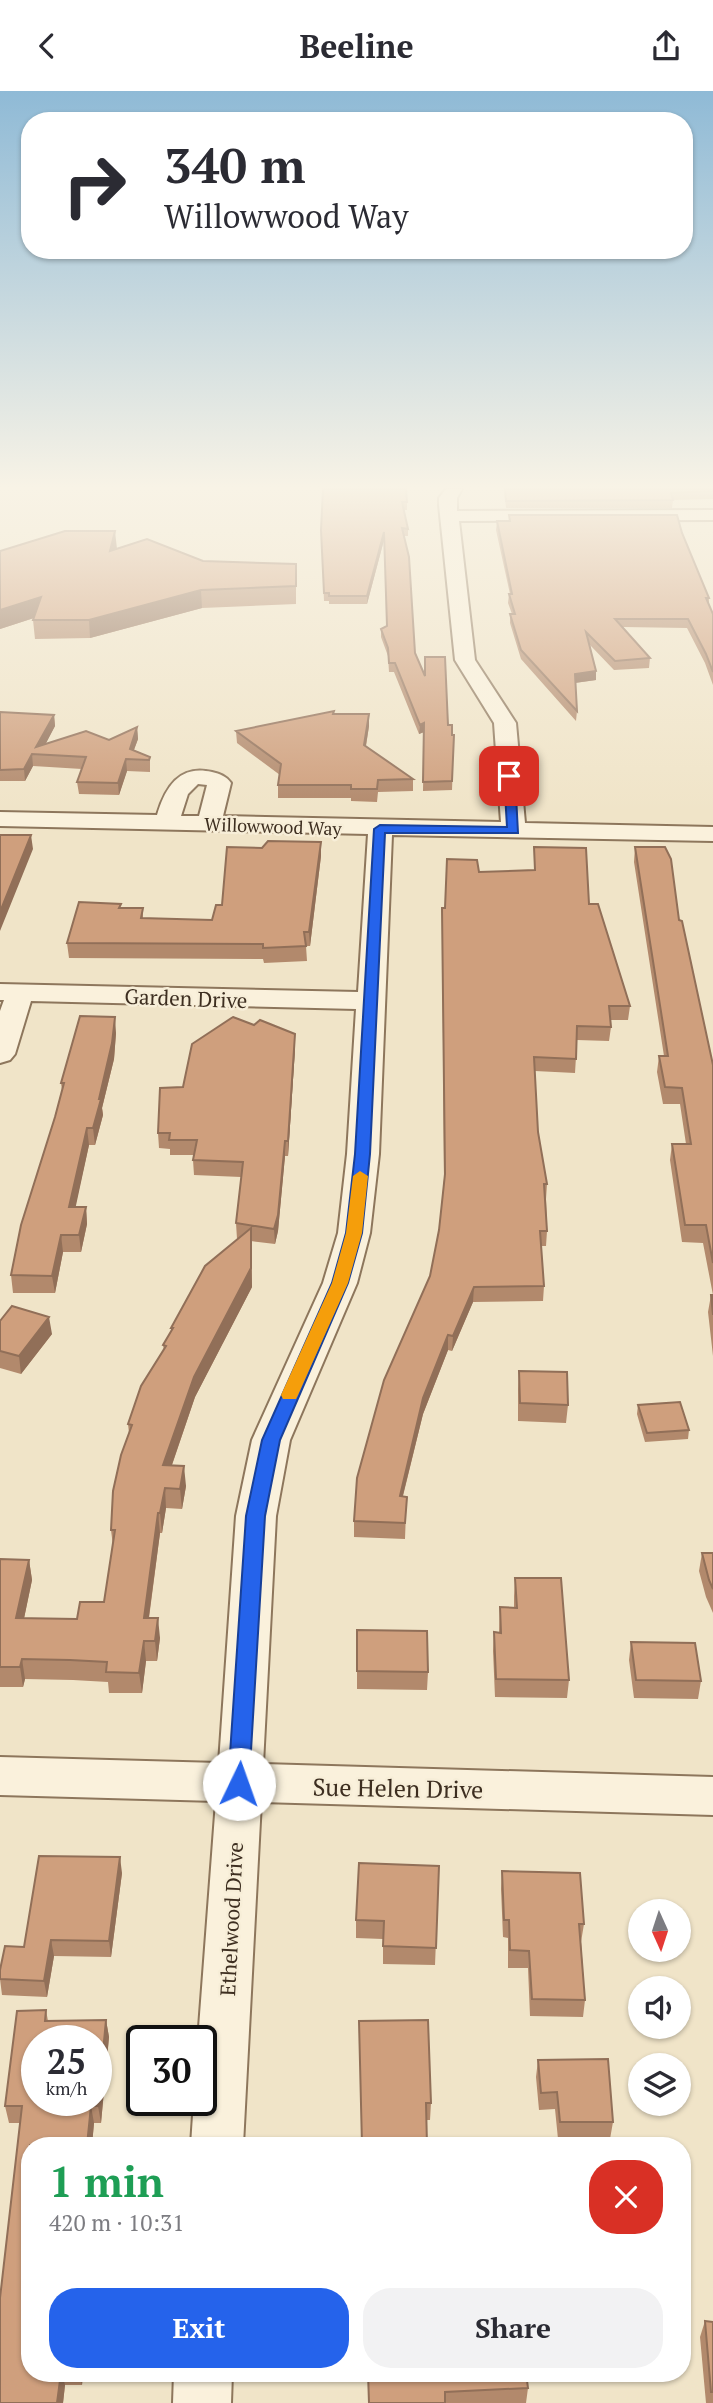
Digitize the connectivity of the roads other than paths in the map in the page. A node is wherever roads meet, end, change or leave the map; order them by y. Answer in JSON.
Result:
{"nodes":[{"id":1,"x":458,"y":597,"type":"edge"},
{"id":2,"x":0,"y":819,"type":"edge"},
{"id":3,"x":166,"y":823,"type":"junction"},
{"id":4,"x":209,"y":823,"type":"junction"},
{"id":5,"x":380,"y":829,"type":"junction"},
{"id":6,"x":513,"y":830,"type":"junction"},
{"id":7,"x":713,"y":834,"type":"edge"},
{"id":8,"x":10,"y":993,"type":"edge"},
{"id":9,"x":371,"y":1000,"type":"junction"},
{"id":10,"x":0,"y":1054,"type":"edge"},
{"id":11,"x":0,"y":1776,"type":"edge"},
{"id":12,"x":239,"y":1784,"type":"junction"},
{"id":13,"x":713,"y":1796,"type":"edge"},
{"id":14,"x":217,"y":2137,"type":"edge"},
{"id":15,"x":203,"y":2382,"type":"edge"},
{"id":16,"x":202,"y":2403,"type":"edge"}],
"edges":[{"from":1,"to":6,"type":"street"},
{"from":2,"to":3,"type":"street","name":"Willowwood Way"},
{"from":3,"to":4,"type":"street","name":"Willowwood Way"},
{"from":3,"to":4,"type":"street"},
{"from":4,"to":5,"type":"street","name":"Willowwood Way"},
{"from":5,"to":6,"type":"street","name":"Willowwood Way"},
{"from":5,"to":9,"type":"street","name":"Ethelwood Drive"},
{"from":6,"to":7,"type":"street","name":"Willowwood Way"},
{"from":8,"to":9,"type":"street","name":"Garden Drive"},
{"from":8,"to":10,"type":"street"},
{"from":9,"to":12,"type":"street","name":"Ethelwood Drive"},
{"from":11,"to":12,"type":"street","name":"Sue Helen Drive"},
{"from":12,"to":13,"type":"street","name":"Sue Helen Drive"},
{"from":12,"to":14,"type":"street","name":"Ethelwood Drive"},
{"from":15,"to":16,"type":"street"}]}
